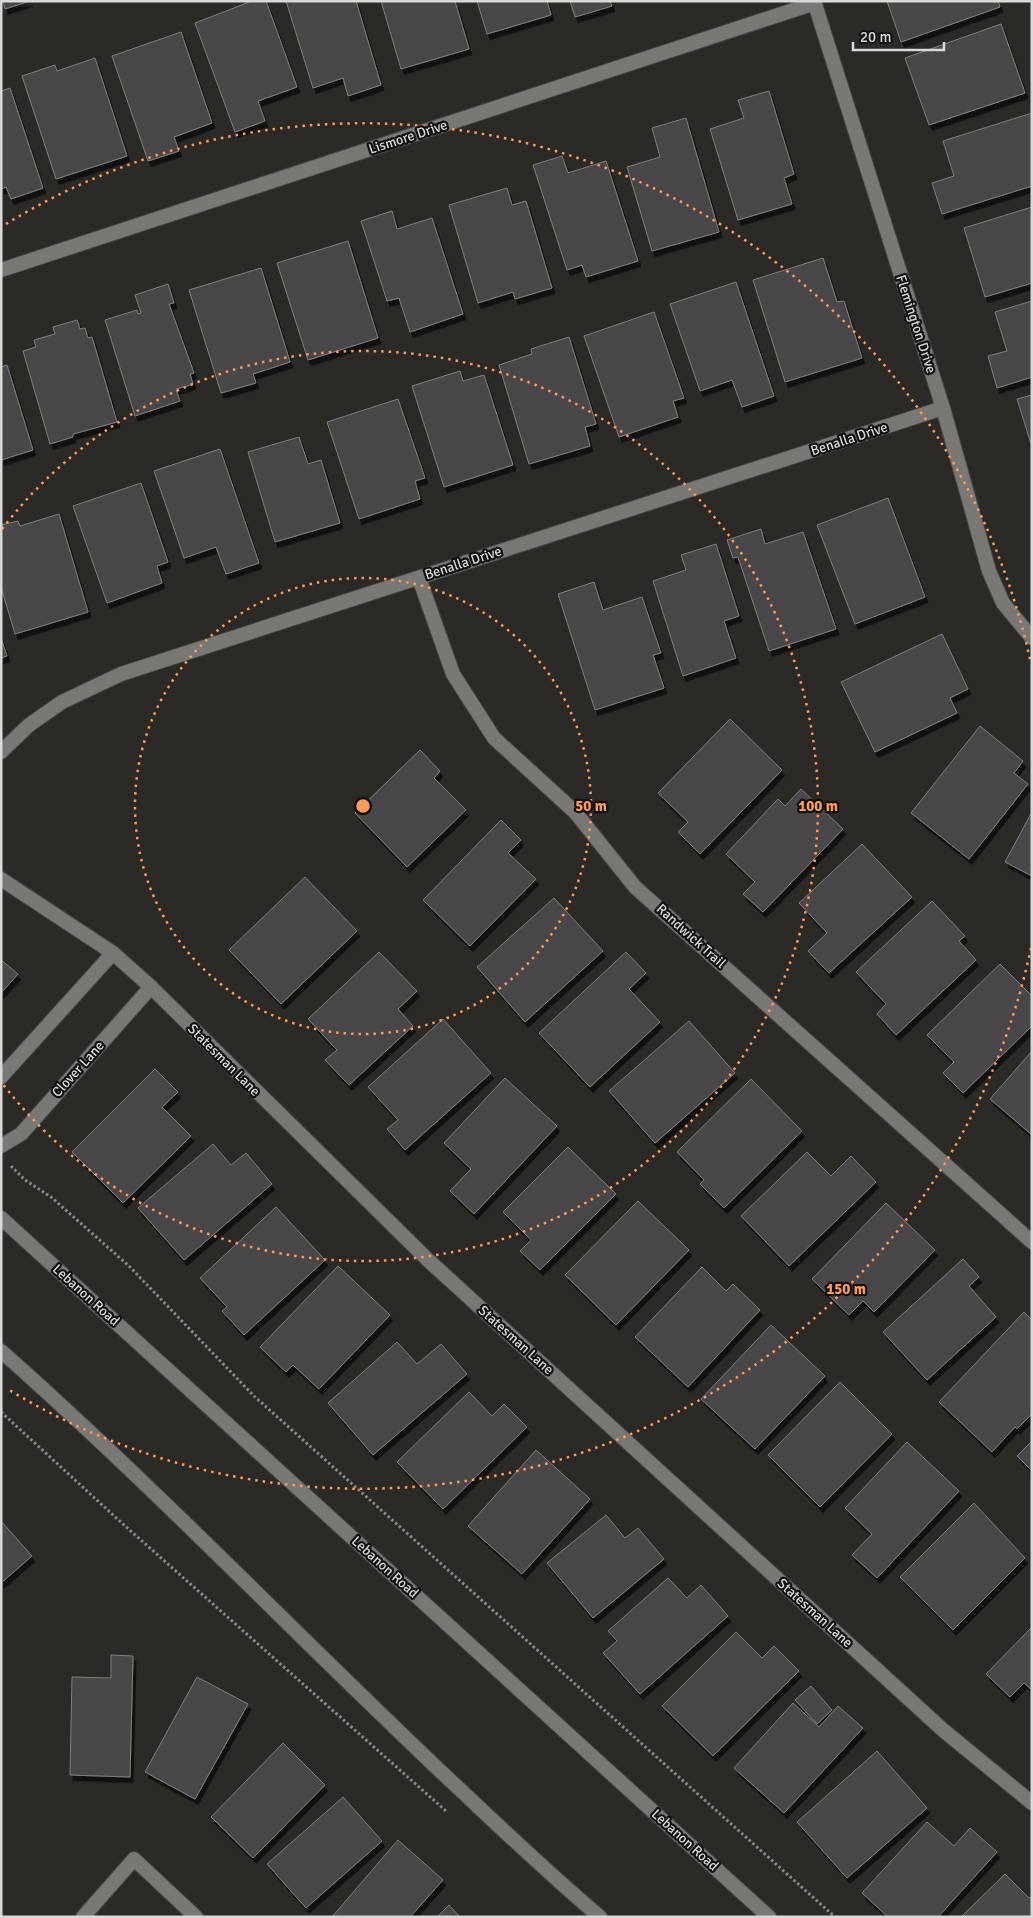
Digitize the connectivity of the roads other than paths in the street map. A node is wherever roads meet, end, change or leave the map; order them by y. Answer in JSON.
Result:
{"nodes":[{"id":1,"x":814,"y":2,"type":"edge"},
{"id":2,"x":1,"y":270,"type":"edge"},
{"id":3,"x":943,"y":408,"type":"junction"},
{"id":4,"x":419,"y":578,"type":"junction"},
{"id":5,"x":1032,"y":638,"type":"edge"},
{"id":6,"x":1,"y":752,"type":"edge"},
{"id":7,"x":1,"y":879,"type":"edge"},
{"id":8,"x":113,"y":953,"type":"junction"},
{"id":9,"x":151,"y":987,"type":"junction"},
{"id":10,"x":1,"y":1077,"type":"edge"},
{"id":11,"x":1,"y":1146,"type":"edge"},
{"id":12,"x":1,"y":1218,"type":"edge"},
{"id":13,"x":1032,"y":1242,"type":"edge"},
{"id":14,"x":1,"y":1351,"type":"edge"},
{"id":15,"x":1032,"y":1803,"type":"edge"},
{"id":16,"x":83,"y":1917,"type":"edge"},
{"id":17,"x":196,"y":1917,"type":"edge"},
{"id":18,"x":600,"y":1917,"type":"edge"},
{"id":19,"x":769,"y":1917,"type":"edge"}],
"edges":[{"from":1,"to":2,"type":"street","name":"Lismore Drive"},
{"from":1,"to":3,"type":"street","name":"Flemington Drive"},
{"from":3,"to":4,"type":"street","name":"Benalla Drive"},
{"from":3,"to":5,"type":"street","name":"Flemington Drive"},
{"from":4,"to":6,"type":"street","name":"Benalla Drive"},
{"from":4,"to":13,"type":"street","name":"Randwick Trail"},
{"from":7,"to":8,"type":"street","name":"Statesman Lane"},
{"from":8,"to":9,"type":"street","name":"Statesman Lane"},
{"from":8,"to":10,"type":"street"},
{"from":9,"to":11,"type":"street","name":"Clover Lane"},
{"from":9,"to":15,"type":"street","name":"Statesman Lane"},
{"from":12,"to":19,"type":"street","name":"Lebanon Road"},
{"from":14,"to":18,"type":"street"},
{"from":16,"to":17,"type":"street"}]}
